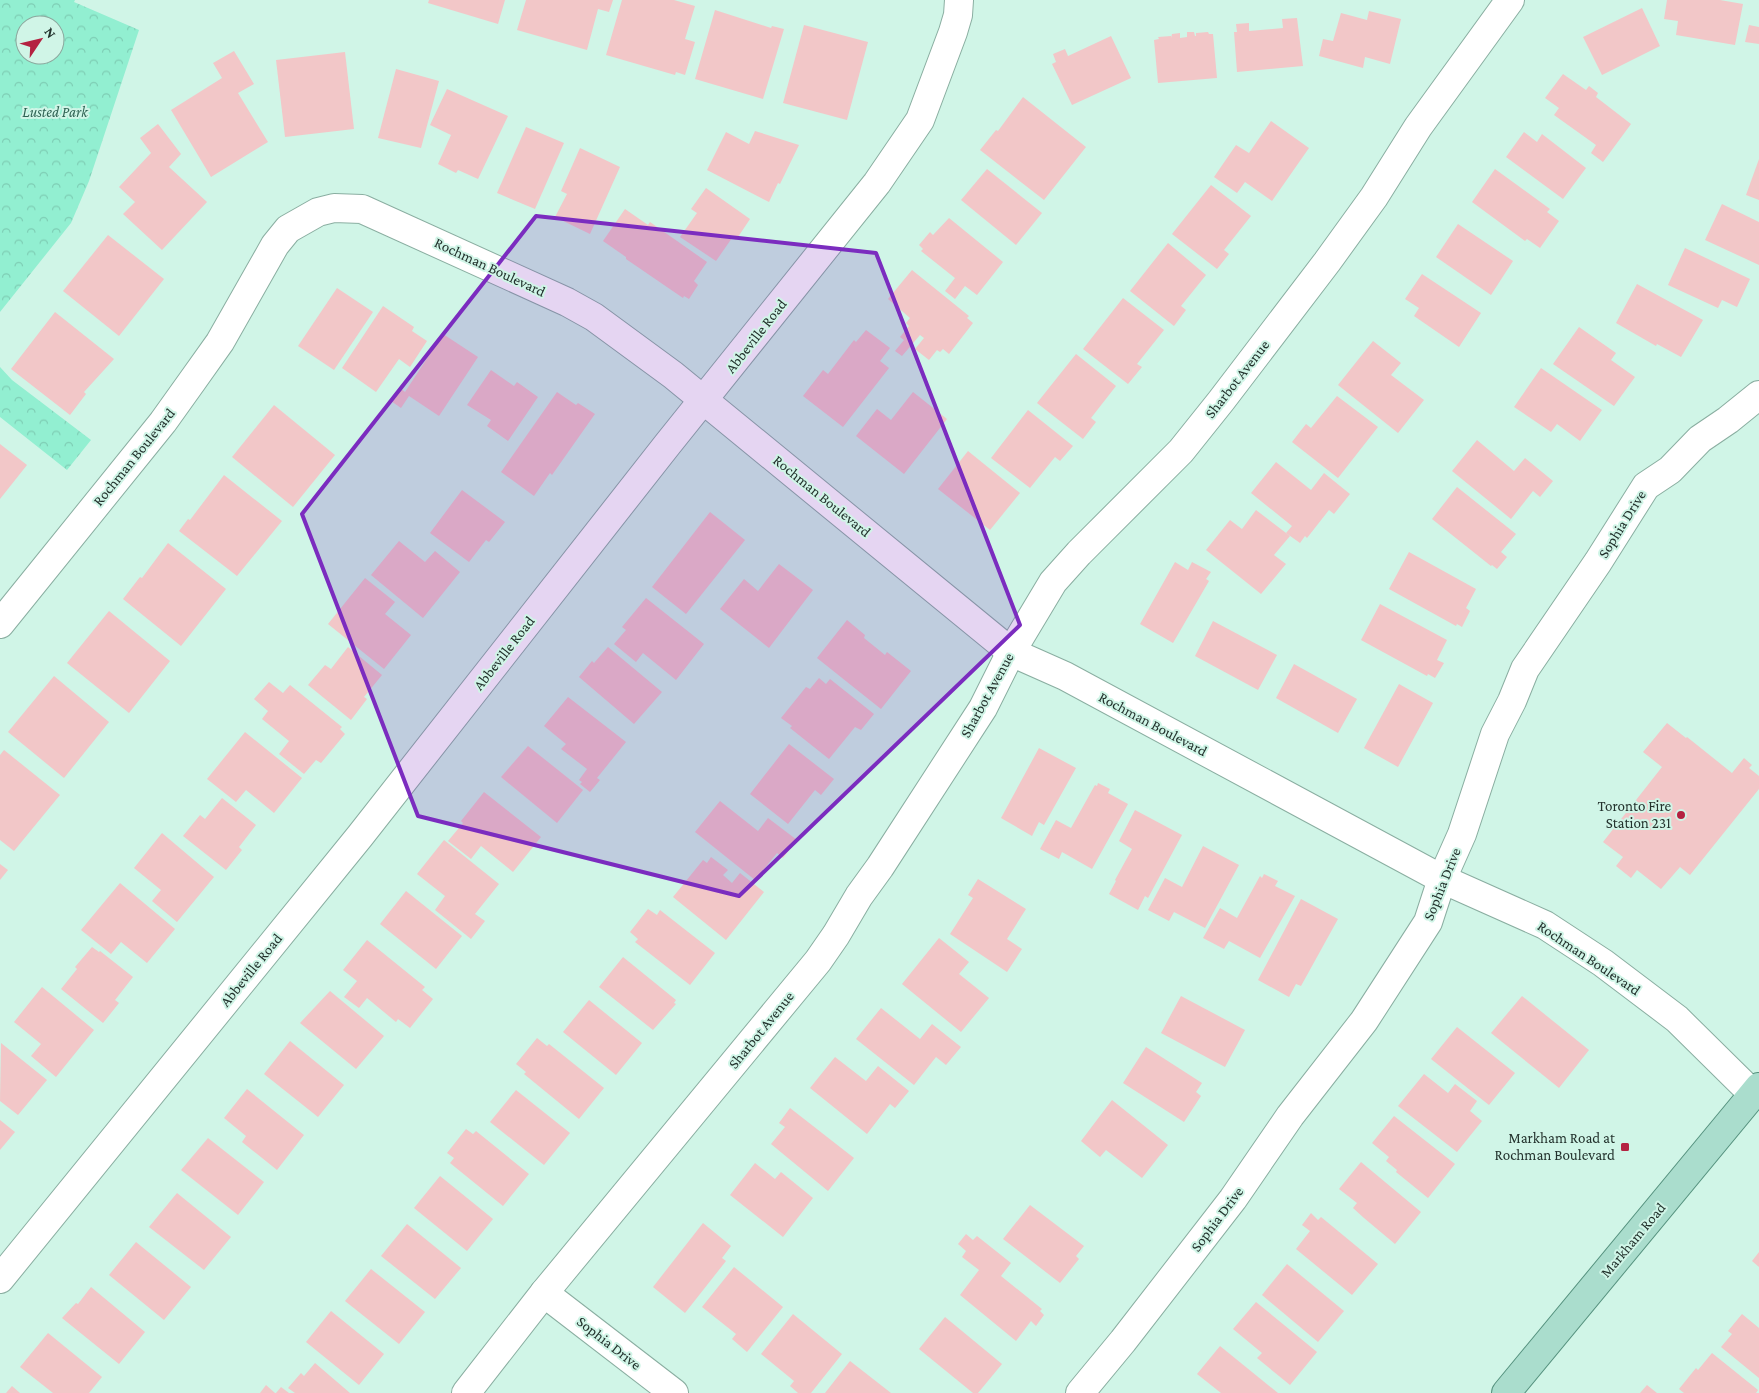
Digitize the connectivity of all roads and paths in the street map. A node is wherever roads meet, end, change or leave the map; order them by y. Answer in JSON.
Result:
{"nodes":[{"id":1,"x":959,"y":0,"type":"edge"},
{"id":2,"x":1510,"y":0,"type":"edge"},
{"id":3,"x":1759,"y":395,"type":"edge"},
{"id":4,"x":705,"y":400,"type":"junction"},
{"id":5,"x":0,"y":624,"type":"edge"},
{"id":6,"x":1011,"y":652,"type":"junction"},
{"id":7,"x":1442,"y":879,"type":"junction"},
{"id":8,"x":1756,"y":1091,"type":"edge"},
{"id":9,"x":0,"y":1279,"type":"edge"},
{"id":10,"x":544,"y":1293,"type":"junction"},
{"id":11,"x":466,"y":1393,"type":"edge"},
{"id":12,"x":674,"y":1393,"type":"edge"},
{"id":13,"x":1080,"y":1393,"type":"edge"},
{"id":14,"x":1506,"y":1393,"type":"edge"}],
"edges":[{"from":1,"to":4,"type":"street","name":"Abbeville Road"},
{"from":2,"to":6,"type":"street","name":"Sharbot Avenue"},
{"from":3,"to":7,"type":"street","name":"Sophia Drive"},
{"from":4,"to":5,"type":"street","name":"Rochman Boulevard"},
{"from":4,"to":6,"type":"street","name":"Rochman Boulevard"},
{"from":4,"to":9,"type":"street","name":"Abbeville Road"},
{"from":6,"to":7,"type":"street","name":"Rochman Boulevard"},
{"from":6,"to":10,"type":"street","name":"Sharbot Avenue"},
{"from":7,"to":8,"type":"street","name":"Rochman Boulevard"},
{"from":7,"to":13,"type":"street","name":"Sophia Drive"},
{"from":8,"to":14,"type":"main road","name":"Markham Road"},
{"from":10,"to":11,"type":"street","name":"Sharbot Avenue"},
{"from":10,"to":12,"type":"street","name":"Sophia Drive"}]}
